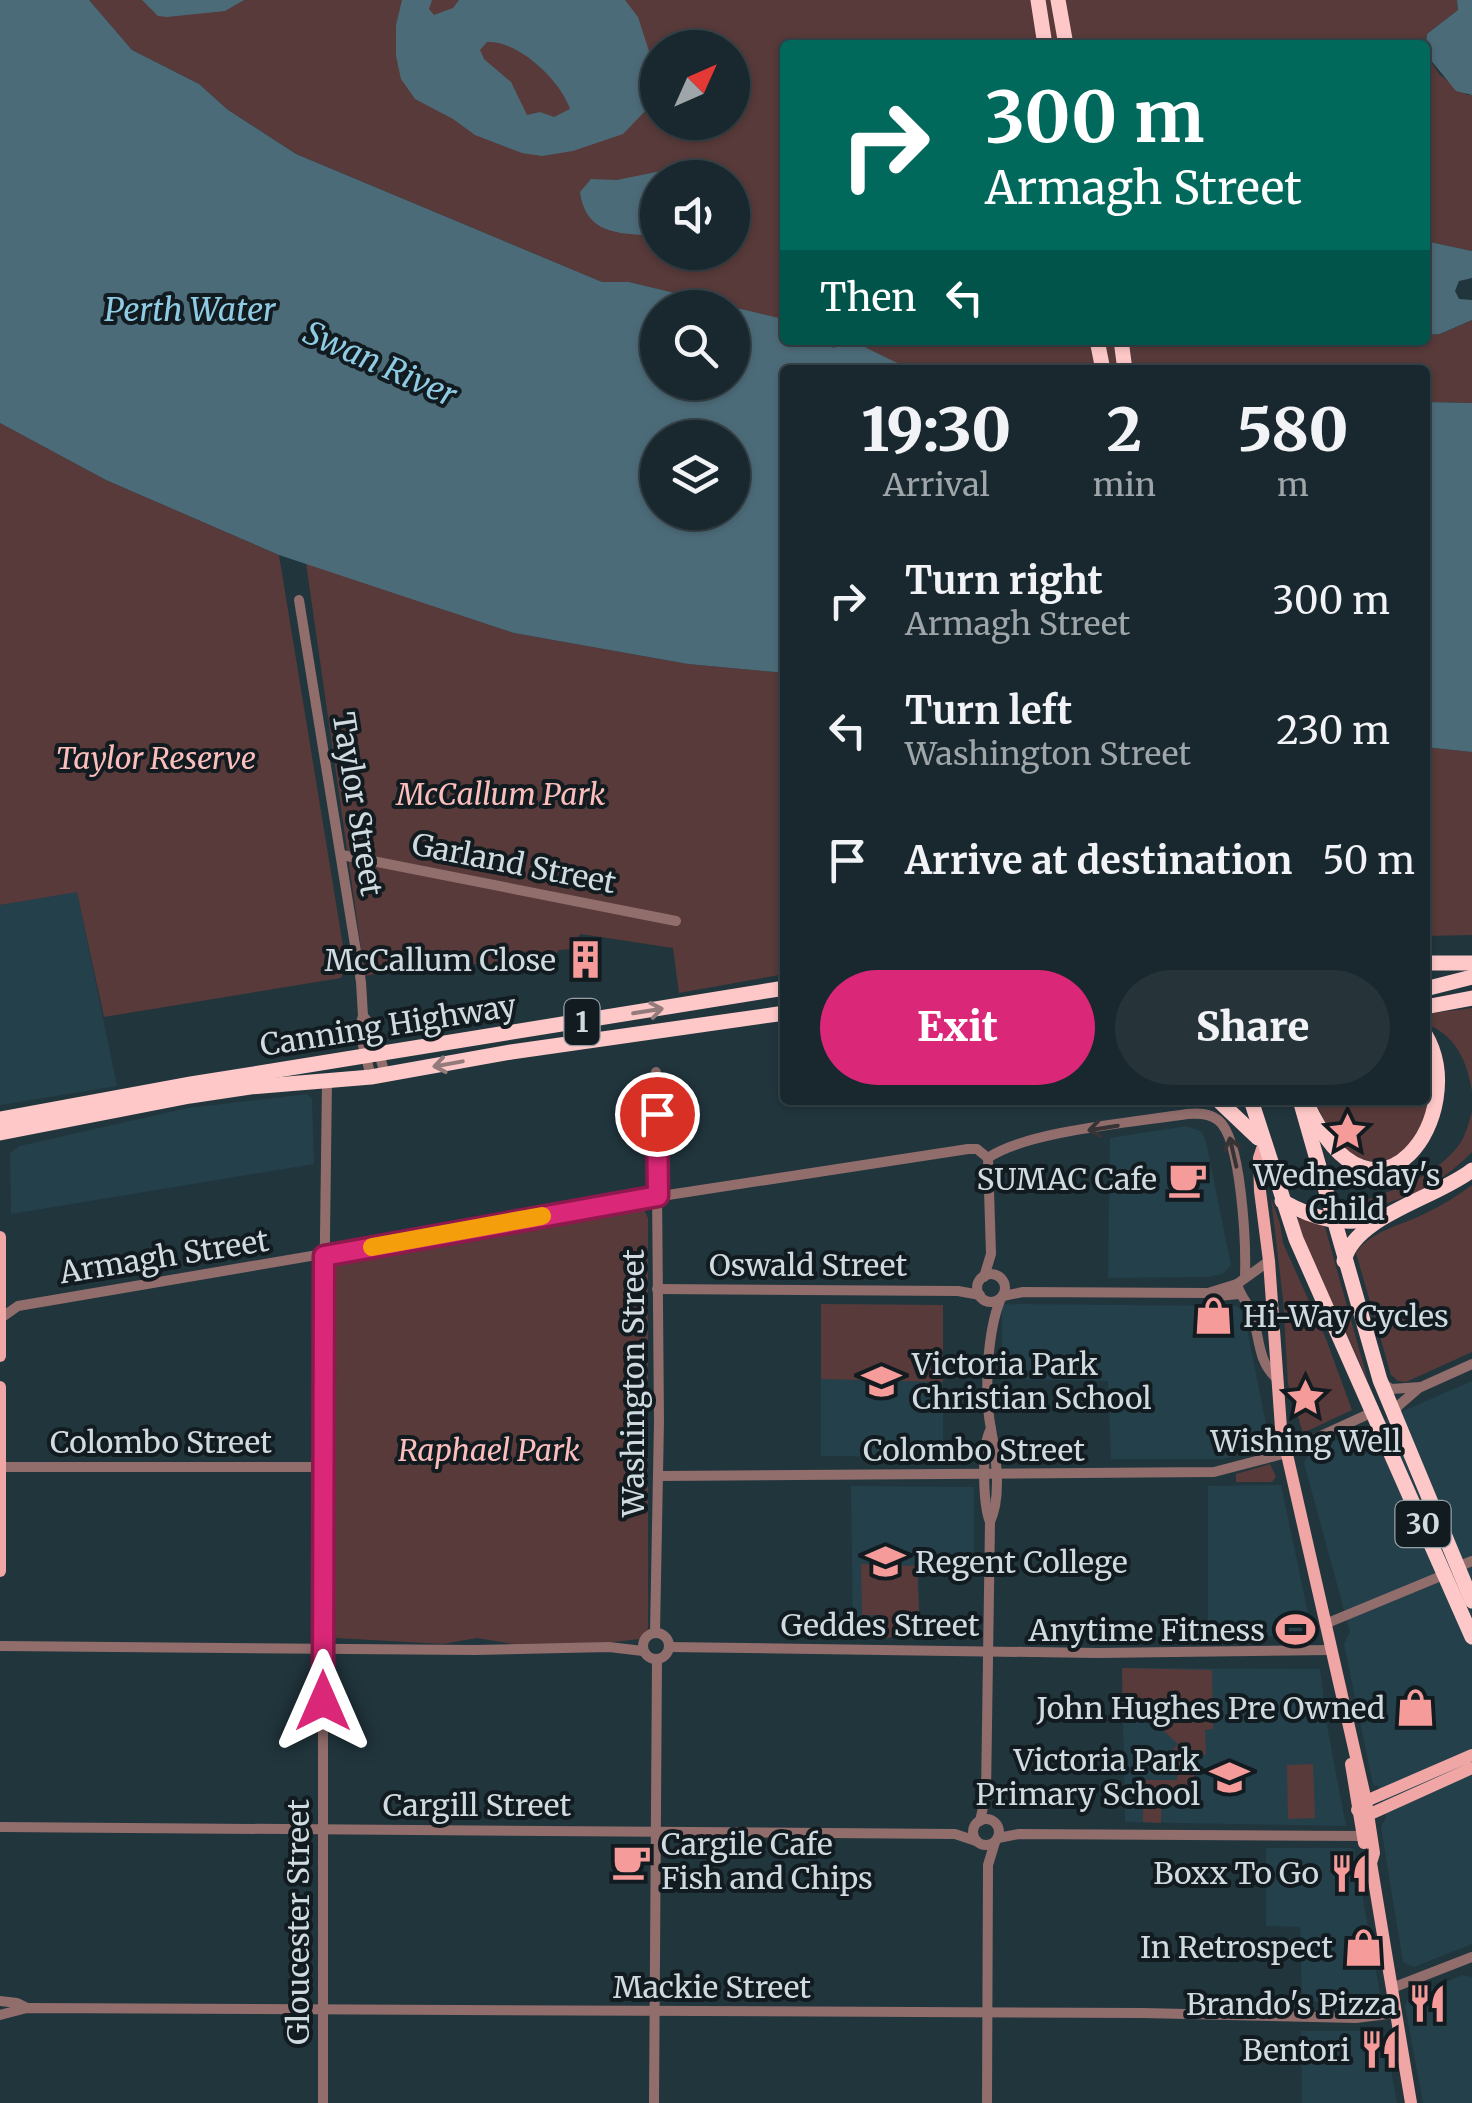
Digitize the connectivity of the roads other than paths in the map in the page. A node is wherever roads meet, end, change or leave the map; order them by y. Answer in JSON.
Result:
{"nodes":[{"id":1,"x":1038,"y":0,"type":"edge"},
{"id":2,"x":1058,"y":0,"type":"edge"},
{"id":3,"x":1044,"y":40,"type":"edge"},
{"id":4,"x":1065,"y":40,"type":"edge"},
{"id":5,"x":300,"y":600,"type":"dead end"},
{"id":6,"x":342,"y":855,"type":"junction"},
{"id":7,"x":676,"y":921,"type":"dead end"},
{"id":8,"x":1430,"y":963,"type":"edge"},
{"id":9,"x":1472,"y":963,"type":"edge"},
{"id":10,"x":1472,"y":977,"type":"edge"},
{"id":11,"x":1430,"y":988,"type":"edge"},
{"id":12,"x":780,"y":989,"type":"edge"},
{"id":13,"x":1472,"y":998,"type":"edge"},
{"id":14,"x":1430,"y":1005,"type":"edge"},
{"id":15,"x":780,"y":1014,"type":"edge"},
{"id":16,"x":1430,"y":1038,"type":"edge"},
{"id":17,"x":372,"y":1056,"type":"junction"},
{"id":18,"x":1454,"y":1070,"type":"dead end"},
{"id":19,"x":656,"y":1072,"type":"dead end"},
{"id":20,"x":378,"y":1076,"type":"junction"},
{"id":21,"x":328,"y":1081,"type":"junction"},
{"id":22,"x":1224,"y":1105,"type":"edge"},
{"id":23,"x":1252,"y":1105,"type":"edge"},
{"id":24,"x":1303,"y":1105,"type":"edge"},
{"id":25,"x":1305,"y":1105,"type":"edge"},
{"id":26,"x":0,"y":1119,"type":"edge"},
{"id":27,"x":0,"y":1134,"type":"edge"},
{"id":28,"x":1264,"y":1146,"type":"junction"},
{"id":29,"x":1430,"y":1154,"type":"dead end"},
{"id":30,"x":988,"y":1158,"type":"junction"},
{"id":31,"x":1472,"y":1170,"type":"edge"},
{"id":32,"x":658,"y":1196,"type":"junction"},
{"id":33,"x":1282,"y":1201,"type":"junction"},
{"id":34,"x":1382,"y":1219,"type":"junction"},
{"id":35,"x":1333,"y":1223,"type":"junction"},
{"id":36,"x":0,"y":1236,"type":"edge"},
{"id":37,"x":991,"y":1254,"type":"junction"},
{"id":38,"x":324,"y":1256,"type":"junction"},
{"id":39,"x":1344,"y":1261,"type":"junction"},
{"id":40,"x":1269,"y":1262,"type":"junction"},
{"id":41,"x":1001,"y":1278,"type":"junction"},
{"id":42,"x":981,"y":1280,"type":"junction"},
{"id":43,"x":1240,"y":1285,"type":"junction"},
{"id":44,"x":657,"y":1289,"type":"junction"},
{"id":45,"x":958,"y":1291,"type":"junction"},
{"id":46,"x":1023,"y":1292,"type":"junction"},
{"id":47,"x":2,"y":1297,"type":"edge"},
{"id":48,"x":1002,"y":1297,"type":"junction"},
{"id":49,"x":982,"y":1298,"type":"junction"},
{"id":50,"x":18,"y":1306,"type":"junction"},
{"id":51,"x":1,"y":1318,"type":"edge"},
{"id":52,"x":991,"y":1322,"type":"junction"},
{"id":53,"x":0,"y":1356,"type":"edge"},
{"id":54,"x":1472,"y":1364,"type":"edge"},
{"id":55,"x":1276,"y":1378,"type":"junction"},
{"id":56,"x":1380,"y":1380,"type":"junction"},
{"id":57,"x":0,"y":1386,"type":"edge"},
{"id":58,"x":1421,"y":1387,"type":"junction"},
{"id":59,"x":1373,"y":1412,"type":"junction"},
{"id":60,"x":1393,"y":1418,"type":"junction"},
{"id":61,"x":1286,"y":1450,"type":"junction"},
{"id":62,"x":1,"y":1467,"type":"edge"},
{"id":63,"x":322,"y":1467,"type":"junction"},
{"id":64,"x":990,"y":1475,"type":"junction"},
{"id":65,"x":658,"y":1476,"type":"junction"},
{"id":66,"x":0,"y":1555,"type":"edge"},
{"id":67,"x":1458,"y":1567,"type":"edge"},
{"id":68,"x":0,"y":1571,"type":"edge"},
{"id":69,"x":1472,"y":1600,"type":"edge"},
{"id":70,"x":1325,"y":1624,"type":"junction"},
{"id":71,"x":1472,"y":1636,"type":"edge"},
{"id":72,"x":648,"y":1641,"type":"junction"},
{"id":73,"x":0,"y":1646,"type":"edge"},
{"id":74,"x":669,"y":1647,"type":"junction"},
{"id":75,"x":323,"y":1648,"type":"junction"},
{"id":76,"x":1330,"y":1650,"type":"junction"},
{"id":77,"x":988,"y":1651,"type":"junction"},
{"id":78,"x":656,"y":1660,"type":"junction"},
{"id":79,"x":1472,"y":1755,"type":"edge"},
{"id":80,"x":1472,"y":1768,"type":"edge"},
{"id":81,"x":986,"y":1794,"type":"junction"},
{"id":82,"x":1364,"y":1809,"type":"junction"},
{"id":83,"x":977,"y":1824,"type":"junction"},
{"id":84,"x":995,"y":1824,"type":"junction"},
{"id":85,"x":0,"y":1827,"type":"edge"},
{"id":86,"x":655,"y":1830,"type":"junction"},
{"id":87,"x":324,"y":1831,"type":"junction"},
{"id":88,"x":955,"y":1834,"type":"junction"},
{"id":89,"x":1018,"y":1834,"type":"junction"},
{"id":90,"x":1362,"y":1836,"type":"junction"},
{"id":91,"x":996,"y":1840,"type":"junction"},
{"id":92,"x":979,"y":1843,"type":"junction"},
{"id":93,"x":1371,"y":1863,"type":"junction"},
{"id":94,"x":988,"y":1865,"type":"junction"},
{"id":95,"x":1472,"y":1957,"type":"edge"},
{"id":96,"x":1392,"y":1988,"type":"junction"},
{"id":97,"x":0,"y":2001,"type":"edge"},
{"id":98,"x":26,"y":2008,"type":"junction"},
{"id":99,"x":324,"y":2012,"type":"junction"},
{"id":100,"x":655,"y":2012,"type":"junction"},
{"id":101,"x":1396,"y":2013,"type":"junction"},
{"id":102,"x":987,"y":2014,"type":"junction"},
{"id":103,"x":0,"y":2015,"type":"edge"},
{"id":104,"x":323,"y":2103,"type":"edge"},
{"id":105,"x":654,"y":2103,"type":"edge"},
{"id":106,"x":987,"y":2103,"type":"edge"},
{"id":107,"x":1411,"y":2103,"type":"edge"}],
"edges":[{"from":1,"to":3,"type":"highway"},
{"from":2,"to":4,"type":"highway"},
{"from":5,"to":6,"type":"street","name":"Taylor Street"},
{"from":6,"to":7,"type":"street","name":"Garland Street"},
{"from":6,"to":17,"type":"street","name":"Taylor Street"},
{"from":8,"to":9,"type":"highway"},
{"from":10,"to":11,"type":"highway"},
{"from":17,"to":12,"type":"highway","name":"Canning Highway","number":"1","one_way":true},
{"from":13,"to":14,"type":"highway"},
{"from":15,"to":20,"type":"highway","name":"Canning Highway","number":"1","one_way":true},
{"from":16,"to":18,"type":"highway"},
{"from":17,"to":20,"type":"street","name":"Taylor Street"},
{"from":17,"to":26,"type":"highway","name":"Canning Highway","number":"1"},
{"from":19,"to":32,"type":"street","name":"Washington Street"},
{"from":20,"to":21,"type":"highway","name":"Canning Highway","number":"1"},
{"from":21,"to":27,"type":"highway","name":"Canning Highway","number":"1"},
{"from":21,"to":38,"type":"street","name":"Gloucester Street"},
{"from":22,"to":28,"type":"highway"},
{"from":23,"to":28,"type":"highway"},
{"from":24,"to":35,"type":"highway"},
{"from":25,"to":29,"type":"highway"},
{"from":28,"to":33,"type":"highway"},
{"from":28,"to":40,"type":"main road"},
{"from":30,"to":32,"type":"street","name":"Armagh Street"},
{"from":30,"to":37,"type":"street"},
{"from":43,"to":30,"type":"street","name":"Armagh Street","one_way":true},
{"from":31,"to":34,"type":"highway"},
{"from":32,"to":38,"type":"street","name":"Armagh Street"},
{"from":32,"to":44,"type":"street","name":"Washington Street"},
{"from":33,"to":35,"type":"highway"},
{"from":33,"to":59,"type":"highway","number":"30"},
{"from":34,"to":35,"type":"highway"},
{"from":34,"to":39,"type":"highway"},
{"from":35,"to":39,"type":"highway","number":"30"},
{"from":36,"to":47,"type":"main road"},
{"from":37,"to":41,"type":"street"},
{"from":37,"to":42,"type":"street"},
{"from":38,"to":50,"type":"street","name":"Armagh Street"},
{"from":38,"to":63,"type":"street","name":"Gloucester Street"},
{"from":39,"to":56,"type":"highway","number":"30"},
{"from":40,"to":43,"type":"street"},
{"from":40,"to":55,"type":"main road"},
{"from":41,"to":42,"type":"street","name":"Oswald Street"},
{"from":41,"to":46,"type":"street"},
{"from":41,"to":48,"type":"street"},
{"from":42,"to":45,"type":"street","name":"Oswald Street"},
{"from":42,"to":49,"type":"street"},
{"from":43,"to":46,"type":"street"},
{"from":43,"to":55,"type":"street"},
{"from":44,"to":45,"type":"street","name":"Oswald Street"},
{"from":44,"to":65,"type":"street","name":"Washington Street"},
{"from":45,"to":49,"type":"street","name":"Oswald Street"},
{"from":46,"to":48,"type":"street"},
{"from":47,"to":50,"type":"street"},
{"from":47,"to":51,"type":"main road"},
{"from":48,"to":49,"type":"street","name":"Oswald Street"},
{"from":48,"to":52,"type":"street"},
{"from":49,"to":52,"type":"street"},
{"from":50,"to":51,"type":"street","name":"Armagh Street"},
{"from":51,"to":53,"type":"main road"},
{"from":52,"to":64,"type":"street"},
{"from":54,"to":58,"type":"street"},
{"from":55,"to":61,"type":"main road"},
{"from":56,"to":58,"type":"street"},
{"from":56,"to":60,"type":"highway","number":"30"},
{"from":57,"to":62,"type":"main road"},
{"from":58,"to":60,"type":"street"},
{"from":59,"to":61,"type":"street","name":"Colombo Street"},
{"from":59,"to":67,"type":"highway","number":"30"},
{"from":60,"to":67,"type":"highway","number":"30"},
{"from":61,"to":64,"type":"street","name":"Colombo Street"},
{"from":61,"to":70,"type":"main road"},
{"from":62,"to":63,"type":"street","name":"Colombo Street"},
{"from":62,"to":66,"type":"main road"},
{"from":63,"to":75,"type":"street","name":"Gloucester Street"},
{"from":64,"to":65,"type":"street","name":"Colombo Street"},
{"from":64,"to":77,"type":"street"},
{"from":65,"to":72,"type":"street","name":"Washington Street"},
{"from":66,"to":68,"type":"main road"},
{"from":67,"to":69,"type":"highway","number":"30"},
{"from":67,"to":70,"type":"street"},
{"from":67,"to":71,"type":"highway","number":"30"},
{"from":70,"to":76,"type":"main road"},
{"from":72,"to":74,"type":"street"},
{"from":72,"to":75,"type":"street"},
{"from":72,"to":78,"type":"street"},
{"from":73,"to":75,"type":"street"},
{"from":74,"to":77,"type":"street","name":"Geddes Street"},
{"from":74,"to":78,"type":"street"},
{"from":75,"to":87,"type":"street","name":"Gloucester Street"},
{"from":76,"to":77,"type":"street","name":"Geddes Street"},
{"from":76,"to":82,"type":"main road"},
{"from":77,"to":81,"type":"street"},
{"from":78,"to":86,"type":"street"},
{"from":79,"to":82,"type":"main road"},
{"from":80,"to":82,"type":"main road"},
{"from":81,"to":83,"type":"street"},
{"from":81,"to":84,"type":"street"},
{"from":82,"to":90,"type":"main road"},
{"from":82,"to":93,"type":"main road"},
{"from":83,"to":84,"type":"street"},
{"from":83,"to":88,"type":"street","name":"Cargill Street"},
{"from":83,"to":92,"type":"street"},
{"from":84,"to":89,"type":"street"},
{"from":84,"to":91,"type":"street"},
{"from":85,"to":87,"type":"street","name":"Cargill Street"},
{"from":86,"to":87,"type":"street","name":"Cargill Street"},
{"from":86,"to":88,"type":"street","name":"Cargill Street"},
{"from":86,"to":100,"type":"street"},
{"from":87,"to":99,"type":"street","name":"Gloucester Street"},
{"from":88,"to":92,"type":"street","name":"Cargill Street"},
{"from":89,"to":90,"type":"street"},
{"from":89,"to":91,"type":"street"},
{"from":90,"to":93,"type":"main road"},
{"from":91,"to":92,"type":"street"},
{"from":91,"to":94,"type":"street"},
{"from":92,"to":94,"type":"street"},
{"from":93,"to":96,"type":"main road"},
{"from":94,"to":102,"type":"street"},
{"from":95,"to":96,"type":"street"},
{"from":96,"to":101,"type":"main road"},
{"from":97,"to":98,"type":"street","name":"Mackie Street"},
{"from":98,"to":99,"type":"street","name":"Mackie Street"},
{"from":98,"to":103,"type":"street","name":"Mackie Street"},
{"from":99,"to":100,"type":"street","name":"Mackie Street"},
{"from":99,"to":104,"type":"street","name":"Gloucester Street"},
{"from":100,"to":102,"type":"street","name":"Mackie Street"},
{"from":100,"to":105,"type":"street"},
{"from":101,"to":102,"type":"street","name":"Mackie Street"},
{"from":101,"to":107,"type":"main road"},
{"from":102,"to":106,"type":"street"}]}
